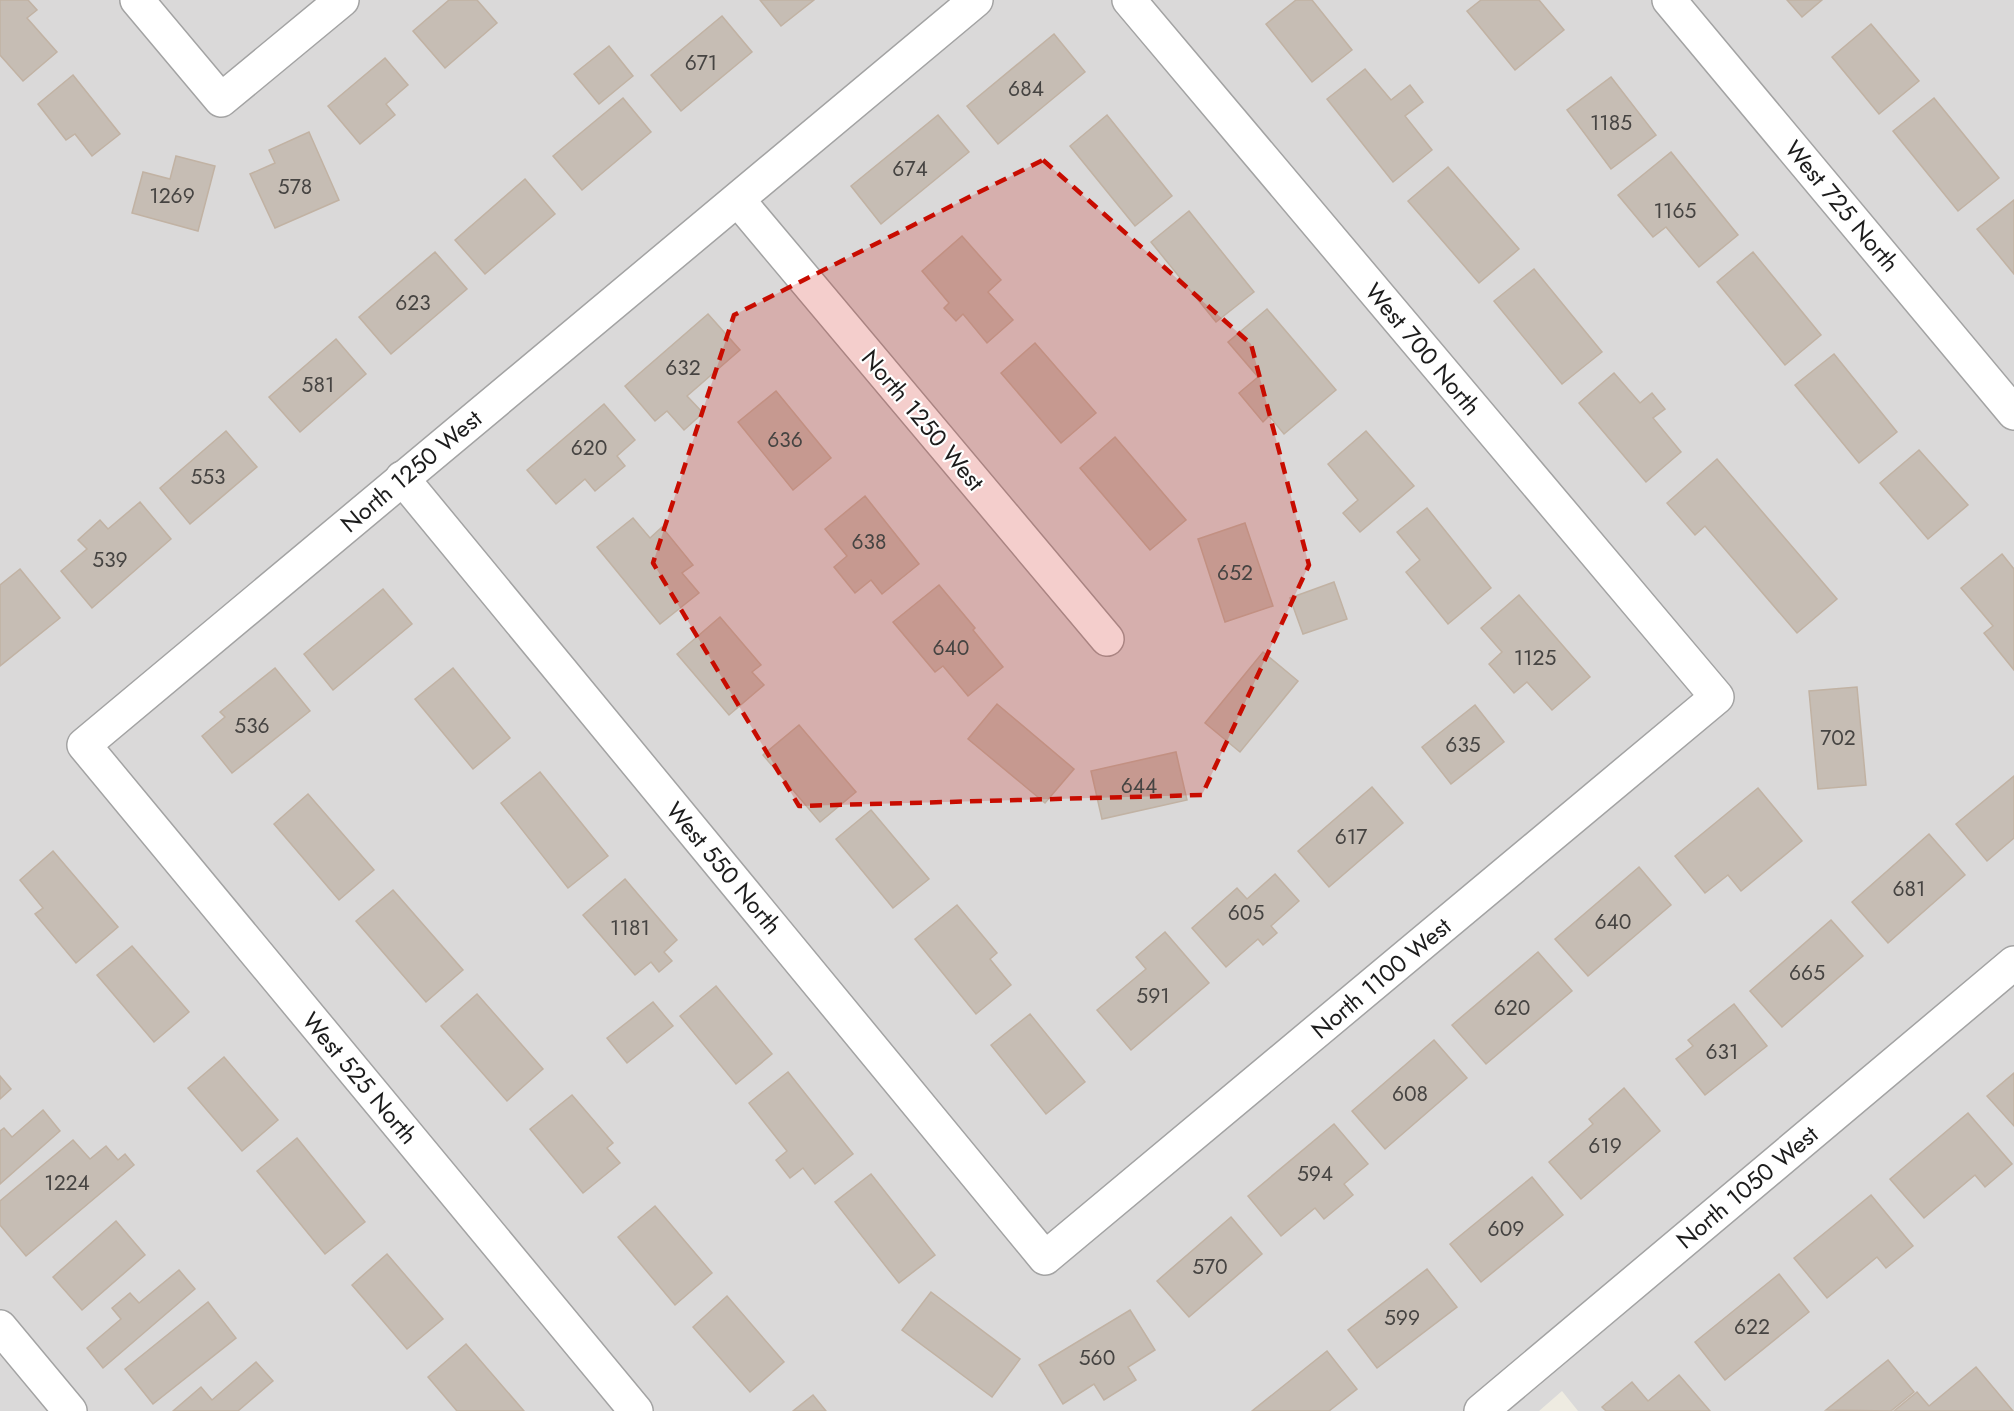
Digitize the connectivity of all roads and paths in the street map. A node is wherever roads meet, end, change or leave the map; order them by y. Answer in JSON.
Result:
{"nodes":[{"id":1,"x":137,"y":0,"type":"edge"},
{"id":2,"x":342,"y":0,"type":"edge"},
{"id":3,"x":976,"y":0,"type":"edge"},
{"id":4,"x":1129,"y":0,"type":"edge"},
{"id":5,"x":1669,"y":0,"type":"edge"},
{"id":6,"x":738,"y":200,"type":"junction"},
{"id":7,"x":2014,"y":413,"type":"edge"},
{"id":8,"x":402,"y":478,"type":"junction"},
{"id":9,"x":1107,"y":639,"type":"dead end"},
{"id":10,"x":1717,"y":698,"type":"joint"},
{"id":11,"x":84,"y":745,"type":"joint"},
{"id":12,"x":2014,"y":963,"type":"edge"},
{"id":13,"x":1046,"y":1258,"type":"joint"},
{"id":14,"x":0,"y":1327,"type":"edge"},
{"id":15,"x":70,"y":1411,"type":"edge"},
{"id":16,"x":636,"y":1411,"type":"edge"},
{"id":17,"x":1481,"y":1411,"type":"edge"}],
"edges":[{"from":1,"to":2,"type":"street"},
{"from":3,"to":6,"type":"street","name":"North 1250 West"},
{"from":4,"to":10,"type":"street","name":"West 700 North"},
{"from":5,"to":7,"type":"street","name":"West 725 North"},
{"from":6,"to":8,"type":"street","name":"North 1250 West"},
{"from":6,"to":9,"type":"street","name":"North 1250 West"},
{"from":8,"to":11,"type":"street","name":"North 1250 West"},
{"from":8,"to":13,"type":"street","name":"West 550 North"},
{"from":10,"to":13,"type":"street","name":"North 1100 West"},
{"from":11,"to":16,"type":"street","name":"West 525 North"},
{"from":12,"to":17,"type":"street","name":"North 1050 West"},
{"from":14,"to":15,"type":"street"}]}
